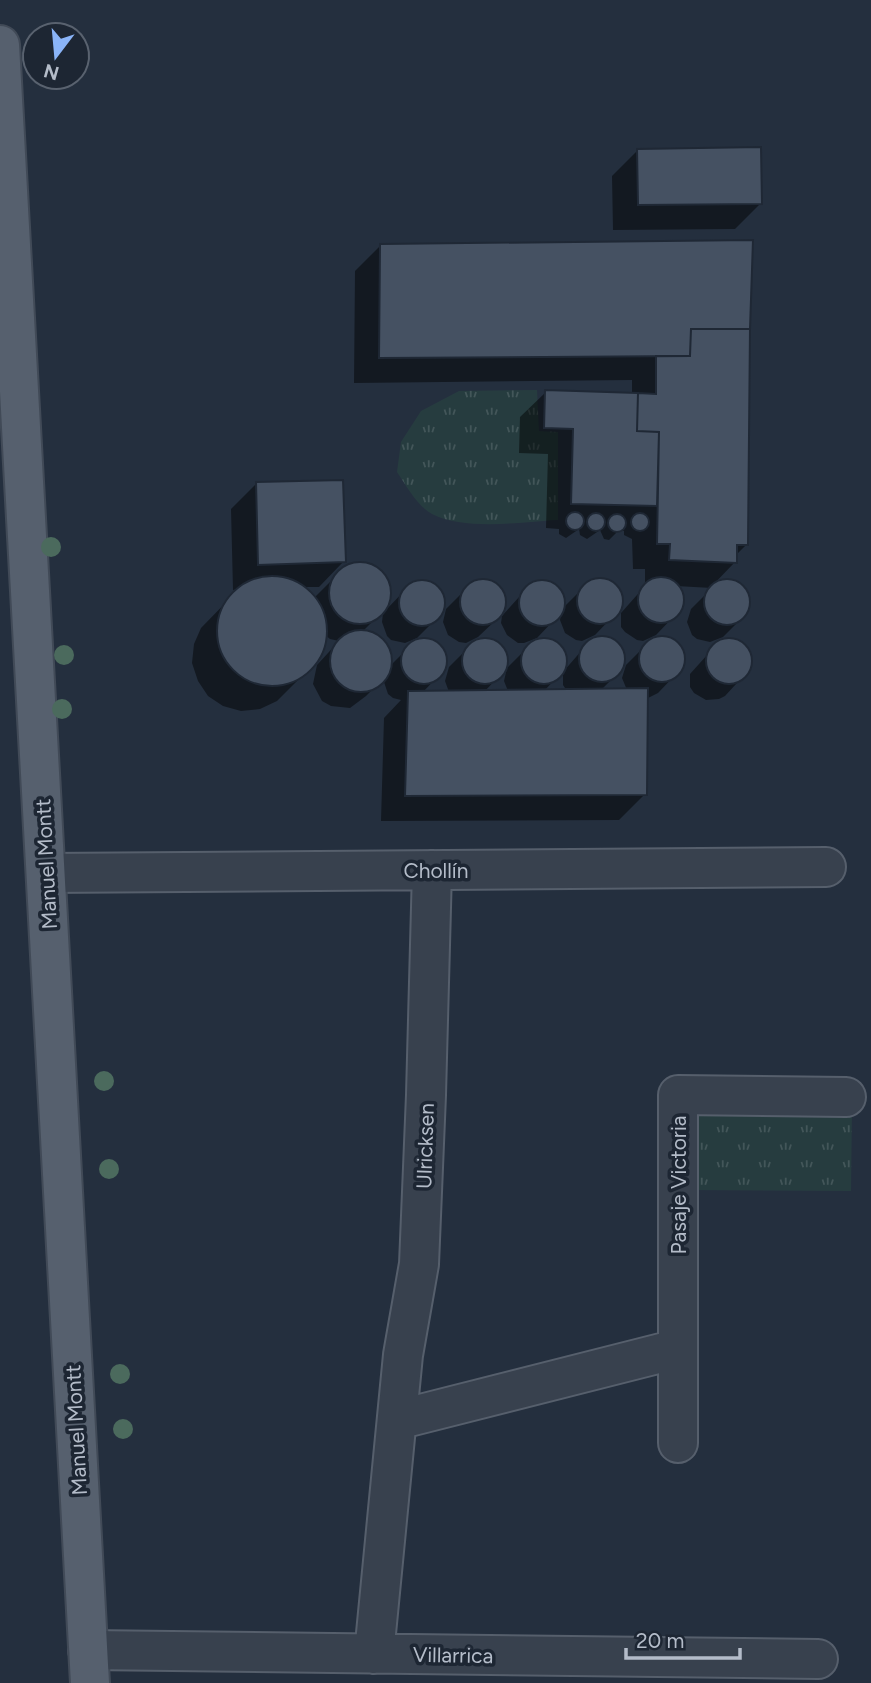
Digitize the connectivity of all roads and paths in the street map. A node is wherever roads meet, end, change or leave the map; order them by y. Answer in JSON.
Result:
{"nodes":[{"id":1,"x":0,"y":45,"type":"edge"},
{"id":2,"x":1,"y":98,"type":"edge"},
{"id":3,"x":826,"y":867,"type":"dead end"},
{"id":4,"x":432,"y":870,"type":"junction"},
{"id":5,"x":46,"y":873,"type":"junction"},
{"id":6,"x":845,"y":1097,"type":"dead end"},
{"id":7,"x":677,"y":1349,"type":"junction"},
{"id":8,"x":397,"y":1420,"type":"junction"},
{"id":9,"x":678,"y":1443,"type":"dead end"},
{"id":10,"x":374,"y":1654,"type":"junction"},
{"id":11,"x":818,"y":1659,"type":"dead end"},
{"id":12,"x":89,"y":1666,"type":"edge"}],
"edges":[{"from":1,"to":2,"type":"main road","name":"Manuel Montt"},
{"from":2,"to":5,"type":"main road","name":"Manuel Montt"},
{"from":3,"to":4,"type":"street","name":"Chollín"},
{"from":4,"to":5,"type":"street","name":"Chollín"},
{"from":4,"to":8,"type":"street","name":"Ulricksen"},
{"from":5,"to":12,"type":"main road","name":"Manuel Montt"},
{"from":6,"to":7,"type":"street","name":"Pasaje Victoria"},
{"from":7,"to":8,"type":"street"},
{"from":7,"to":9,"type":"street","name":"Pasaje Victoria"},
{"from":8,"to":10,"type":"street","name":"Ulricksen"},
{"from":10,"to":11,"type":"street","name":"Villarrica"},
{"from":10,"to":12,"type":"street","name":"Villarrica"}]}
